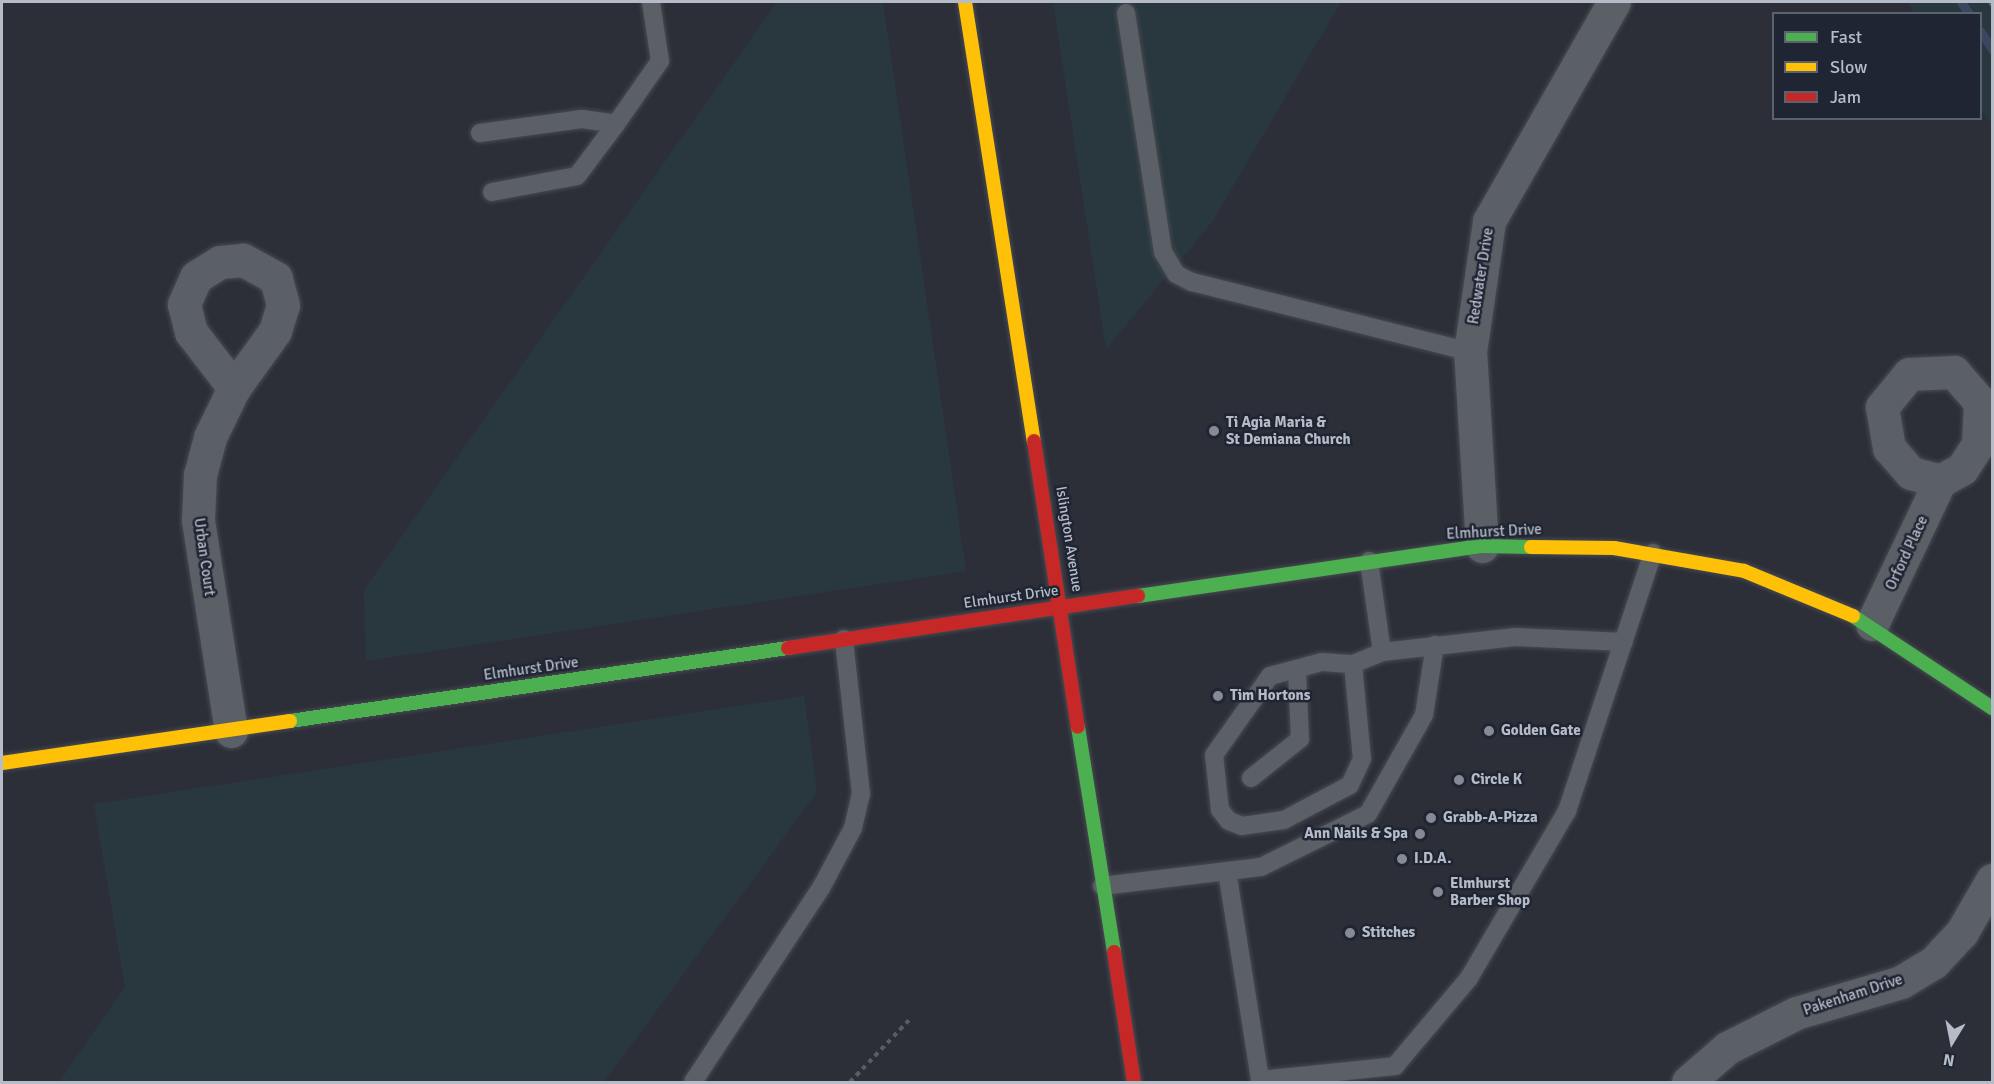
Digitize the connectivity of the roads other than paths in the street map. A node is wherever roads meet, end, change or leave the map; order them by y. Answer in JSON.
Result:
{"nodes":[{"id":1,"x":651,"y":2,"type":"edge"},
{"id":2,"x":965,"y":2,"type":"edge"},
{"id":3,"x":1614,"y":2,"type":"edge"},
{"id":4,"x":1126,"y":14,"type":"dead end"},
{"id":5,"x":616,"y":124,"type":"junction"},
{"id":6,"x":480,"y":133,"type":"dead end"},
{"id":7,"x":492,"y":192,"type":"dead end"},
{"id":8,"x":1470,"y":352,"type":"junction"},
{"id":9,"x":234,"y":388,"type":"dead end"},
{"id":10,"x":1940,"y":481,"type":"dead end"},
{"id":11,"x":1482,"y":546,"type":"junction"},
{"id":12,"x":1653,"y":553,"type":"junction"},
{"id":13,"x":1369,"y":561,"type":"junction"},
{"id":14,"x":1063,"y":606,"type":"junction"},
{"id":15,"x":1872,"y":624,"type":"junction"},
{"id":16,"x":844,"y":639,"type":"junction"},
{"id":17,"x":1624,"y":642,"type":"junction"},
{"id":18,"x":1435,"y":645,"type":"junction"},
{"id":19,"x":1382,"y":652,"type":"junction"},
{"id":20,"x":1353,"y":663,"type":"junction"},
{"id":21,"x":1297,"y":669,"type":"junction"},
{"id":22,"x":1992,"y":708,"type":"edge"},
{"id":23,"x":231,"y":730,"type":"junction"},
{"id":24,"x":2,"y":763,"type":"edge"},
{"id":25,"x":1251,"y":778,"type":"dead end"},
{"id":26,"x":1227,"y":871,"type":"junction"},
{"id":27,"x":1992,"y":880,"type":"edge"},
{"id":28,"x":1102,"y":886,"type":"junction"},
{"id":29,"x":1254,"y":1082,"type":"edge"},
{"id":30,"x":693,"y":1083,"type":"edge"},
{"id":31,"x":1134,"y":1083,"type":"edge"},
{"id":32,"x":1688,"y":1083,"type":"edge"}],
"edges":[{"from":1,"to":5,"type":"lane"},
{"from":2,"to":14,"type":"street","name":"Islington Avenue"},
{"from":3,"to":8,"type":"street","name":"Redwater Drive"},
{"from":4,"to":8,"type":"lane"},
{"from":5,"to":6,"type":"lane"},
{"from":5,"to":7,"type":"lane"},
{"from":8,"to":11,"type":"street","name":"Redwater Drive"},
{"from":9,"to":23,"type":"street","name":"Urban Court"},
{"from":10,"to":15,"type":"street","name":"Orford Place"},
{"from":11,"to":12,"type":"street","name":"Elmhurst Drive"},
{"from":11,"to":13,"type":"street","name":"Elmhurst Drive"},
{"from":12,"to":15,"type":"street","name":"Elmhurst Drive"},
{"from":12,"to":17,"type":"lane"},
{"from":13,"to":14,"type":"street","name":"Elmhurst Drive"},
{"from":13,"to":19,"type":"lane"},
{"from":14,"to":16,"type":"street","name":"Elmhurst Drive"},
{"from":14,"to":28,"type":"street","name":"Islington Avenue"},
{"from":15,"to":22,"type":"street","name":"Elmhurst Drive"},
{"from":16,"to":23,"type":"street","name":"Elmhurst Drive"},
{"from":16,"to":30,"type":"lane"},
{"from":17,"to":18,"type":"lane"},
{"from":17,"to":29,"type":"lane"},
{"from":18,"to":19,"type":"lane"},
{"from":18,"to":26,"type":"lane"},
{"from":19,"to":20,"type":"lane"},
{"from":20,"to":21,"type":"lane"},
{"from":20,"to":21,"type":"lane"},
{"from":21,"to":25,"type":"lane"},
{"from":23,"to":24,"type":"street","name":"Elmhurst Drive"},
{"from":26,"to":28,"type":"lane"},
{"from":26,"to":29,"type":"lane"},
{"from":27,"to":32,"type":"street","name":"Pakenham Drive"},
{"from":28,"to":31,"type":"street","name":"Islington Avenue"}]}
